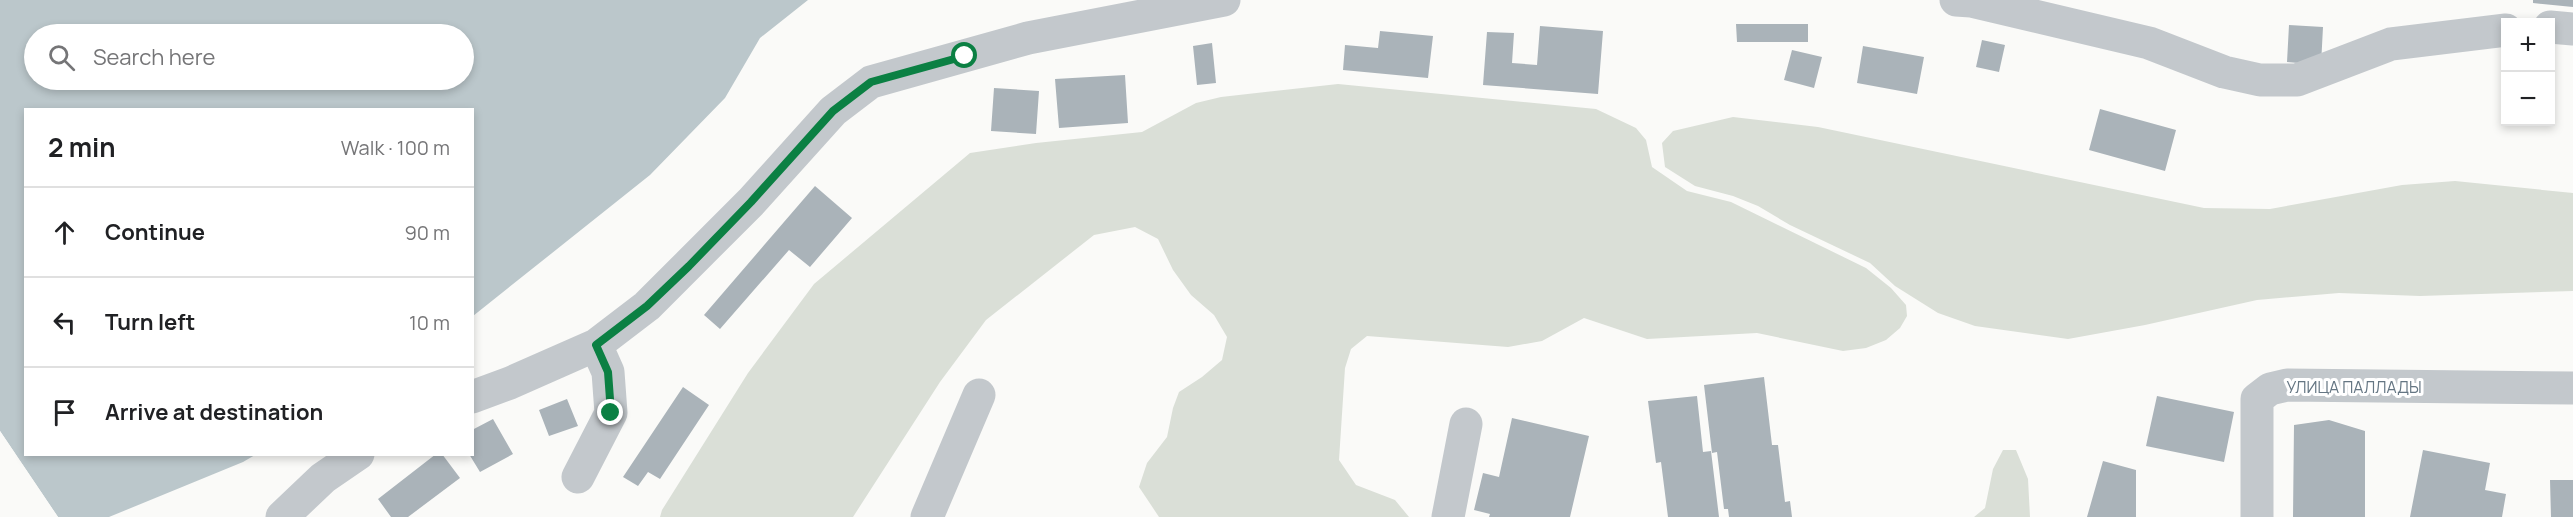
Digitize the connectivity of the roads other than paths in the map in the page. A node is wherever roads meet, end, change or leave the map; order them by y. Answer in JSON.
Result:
{"nodes":[{"id":1,"x":1224,"y":0,"type":"edge"},
{"id":2,"x":1956,"y":0,"type":"edge"},
{"id":3,"x":2555,"y":27,"type":"edge"},
{"id":4,"x":2573,"y":29,"type":"edge"},
{"id":5,"x":2501,"y":30,"type":"edge"},
{"id":6,"x":596,"y":345,"type":"junction"},
{"id":7,"x":2573,"y":388,"type":"edge"},
{"id":8,"x":979,"y":395,"type":"dead end"},
{"id":9,"x":474,"y":396,"type":"edge"},
{"id":10,"x":1466,"y":424,"type":"dead end"},
{"id":11,"x":355,"y":456,"type":"edge"},
{"id":12,"x":578,"y":477,"type":"dead end"},
{"id":13,"x":282,"y":517,"type":"edge"},
{"id":14,"x":927,"y":517,"type":"edge"},
{"id":15,"x":1448,"y":517,"type":"edge"},
{"id":16,"x":2257,"y":517,"type":"edge"}],
"edges":[{"from":1,"to":6,"type":"lane"},
{"from":2,"to":5,"type":"lane"},
{"from":3,"to":4,"type":"lane"},
{"from":6,"to":9,"type":"lane"},
{"from":6,"to":12,"type":"lane"},
{"from":7,"to":16,"type":"lane","name":"УЛИЦА ПАЛЛАДЫ"},
{"from":8,"to":14,"type":"lane"},
{"from":10,"to":15,"type":"lane"},
{"from":11,"to":13,"type":"lane"}]}
